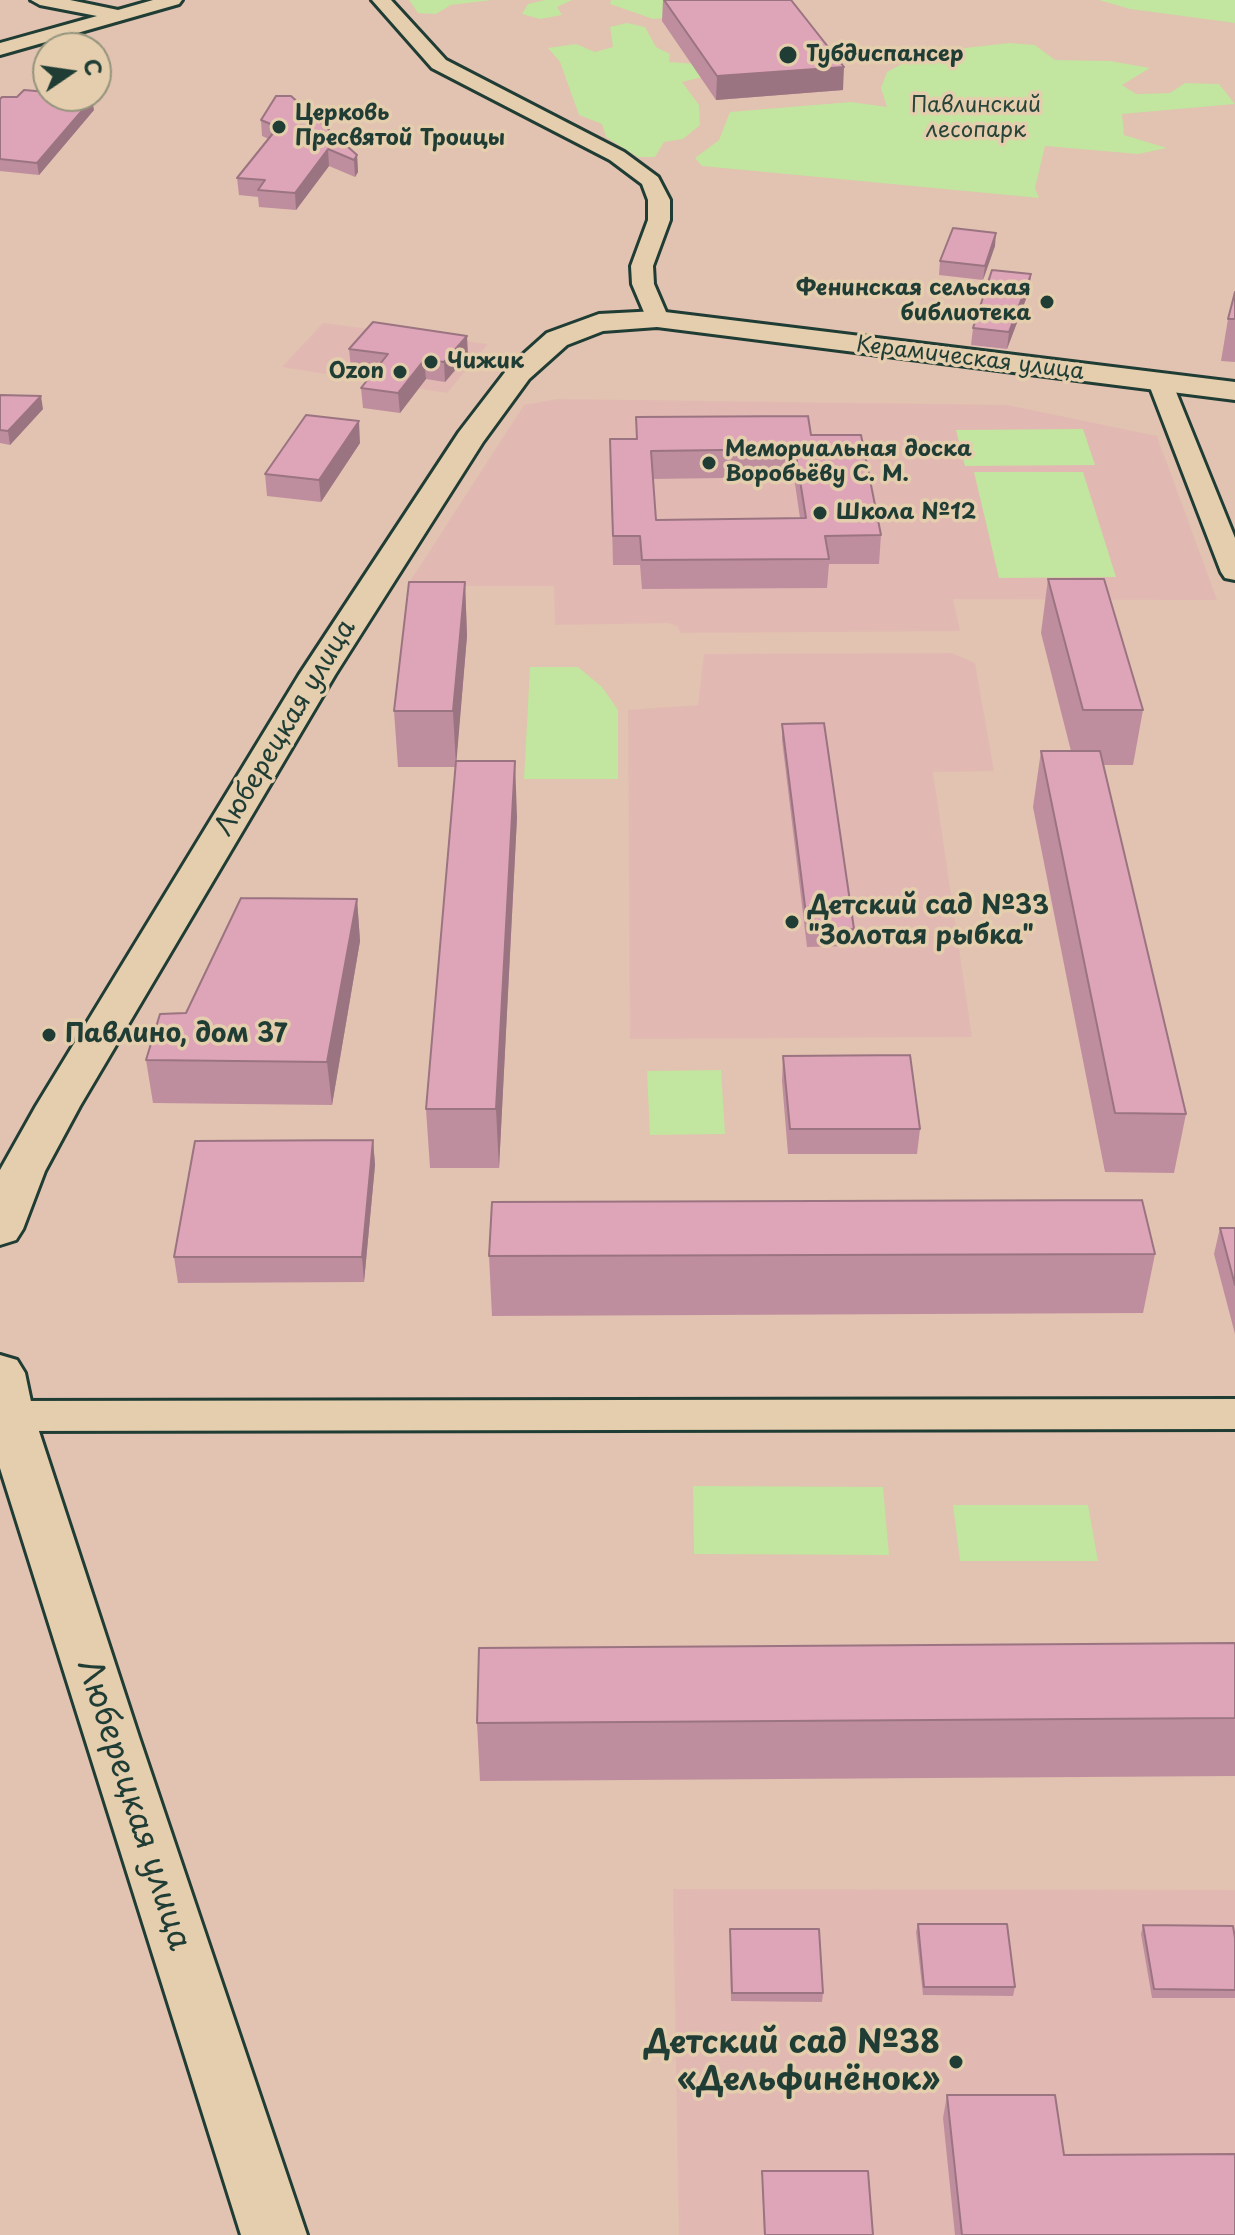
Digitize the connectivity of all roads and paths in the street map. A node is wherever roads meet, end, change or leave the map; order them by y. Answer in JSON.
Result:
{"nodes":[{"id":1,"x":40,"y":0,"type":"edge"},
{"id":2,"x":173,"y":0,"type":"edge"},
{"id":3,"x":381,"y":0,"type":"edge"},
{"id":4,"x":132,"y":12,"type":"junction"},
{"id":5,"x":0,"y":49,"type":"edge"},
{"id":6,"x":657,"y":319,"type":"junction"},
{"id":7,"x":1160,"y":382,"type":"junction"},
{"id":8,"x":1235,"y":391,"type":"edge"},
{"id":9,"x":1235,"y":572,"type":"edge"},
{"id":10,"x":0,"y":1229,"type":"edge"},
{"id":11,"x":5,"y":1394,"type":"edge"},
{"id":12,"x":1235,"y":1414,"type":"edge"},
{"id":13,"x":274,"y":2235,"type":"edge"}],
"edges":[{"from":1,"to":4,"type":"street"},
{"from":2,"to":4,"type":"street"},
{"from":3,"to":6,"type":"street"},
{"from":4,"to":5,"type":"street"},
{"from":6,"to":7,"type":"main road","name":"Керамическая улица"},
{"from":6,"to":10,"type":"main road","name":"Люберецкая улица"},
{"from":7,"to":8,"type":"main road","name":"Керамическая улица"},
{"from":7,"to":9,"type":"street"},
{"from":11,"to":12,"type":"street"},
{"from":11,"to":13,"type":"main road","name":"Люберецкая улица"}]}
